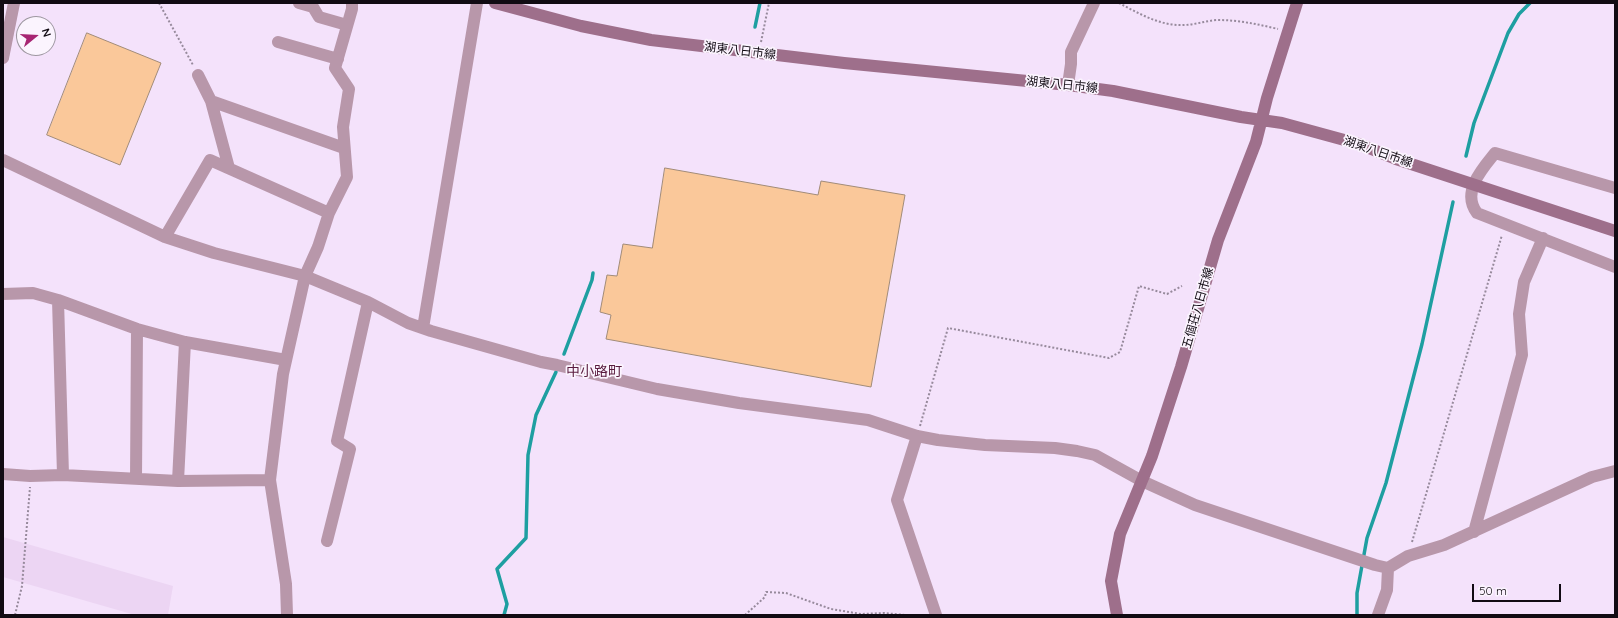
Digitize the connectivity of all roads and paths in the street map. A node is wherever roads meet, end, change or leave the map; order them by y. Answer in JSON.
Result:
{"nodes":[{"id":1,"x":14,"y":3,"type":"edge"},
{"id":2,"x":159,"y":3,"type":"edge"},
{"id":3,"x":299,"y":3,"type":"edge"},
{"id":4,"x":352,"y":3,"type":"edge"},
{"id":5,"x":477,"y":3,"type":"edge"},
{"id":6,"x":495,"y":3,"type":"edge"},
{"id":7,"x":769,"y":3,"type":"edge"},
{"id":8,"x":1094,"y":3,"type":"edge"},
{"id":9,"x":1119,"y":3,"type":"edge"},
{"id":10,"x":1297,"y":3,"type":"edge"},
{"id":11,"x":347,"y":26,"type":"junction"},
{"id":12,"x":1288,"y":31,"type":"junction"},
{"id":13,"x":278,"y":42,"type":"dead end"},
{"id":14,"x":759,"y":53,"type":"junction"},
{"id":15,"x":3,"y":58,"type":"edge"},
{"id":16,"x":338,"y":58,"type":"junction"},
{"id":17,"x":198,"y":75,"type":"joint"},
{"id":18,"x":1068,"y":85,"type":"junction"},
{"id":19,"x":211,"y":101,"type":"junction"},
{"id":20,"x":1261,"y":120,"type":"junction"},
{"id":21,"x":344,"y":148,"type":"junction"},
{"id":22,"x":3,"y":160,"type":"edge"},
{"id":23,"x":229,"y":168,"type":"junction"},
{"id":24,"x":1473,"y":183,"type":"junction"},
{"id":25,"x":1615,"y":188,"type":"edge"},
{"id":26,"x":329,"y":213,"type":"junction"},
{"id":27,"x":1505,"y":224,"type":"junction"},
{"id":28,"x":1615,"y":230,"type":"edge"},
{"id":29,"x":165,"y":237,"type":"junction"},
{"id":30,"x":1543,"y":238,"type":"junction"},
{"id":31,"x":1615,"y":268,"type":"edge"},
{"id":32,"x":305,"y":276,"type":"junction"},
{"id":33,"x":1182,"y":286,"type":"dead end"},
{"id":34,"x":3,"y":294,"type":"edge"},
{"id":35,"x":58,"y":300,"type":"junction"},
{"id":36,"x":368,"y":302,"type":"junction"},
{"id":37,"x":423,"y":328,"type":"junction"},
{"id":38,"x":137,"y":329,"type":"junction"},
{"id":39,"x":185,"y":342,"type":"junction"},
{"id":40,"x":286,"y":360,"type":"junction"},
{"id":41,"x":919,"y":431,"type":"junction"},
{"id":42,"x":1615,"y":471,"type":"edge"},
{"id":43,"x":3,"y":474,"type":"edge"},
{"id":44,"x":63,"y":475,"type":"junction"},
{"id":45,"x":30,"y":476,"type":"junction"},
{"id":46,"x":136,"y":479,"type":"junction"},
{"id":47,"x":270,"y":480,"type":"junction"},
{"id":48,"x":178,"y":481,"type":"junction"},
{"id":49,"x":1142,"y":481,"type":"junction"},
{"id":50,"x":1474,"y":532,"type":"junction"},
{"id":51,"x":327,"y":541,"type":"dead end"},
{"id":52,"x":1408,"y":556,"type":"junction"},
{"id":53,"x":1388,"y":568,"type":"junction"},
{"id":54,"x":15,"y":615,"type":"edge"},
{"id":55,"x":287,"y":615,"type":"edge"},
{"id":56,"x":745,"y":615,"type":"edge"},
{"id":57,"x":904,"y":615,"type":"edge"},
{"id":58,"x":936,"y":615,"type":"edge"},
{"id":59,"x":1117,"y":615,"type":"edge"},
{"id":60,"x":1378,"y":615,"type":"edge"}],
"edges":[{"from":1,"to":15,"type":"street"},
{"from":2,"to":17,"type":"path"},
{"from":3,"to":11,"type":"street"},
{"from":4,"to":11,"type":"street"},
{"from":5,"to":37,"type":"street"},
{"from":6,"to":14,"type":"main road","name":"湖東八日市線"},
{"from":7,"to":14,"type":"path"},
{"from":8,"to":18,"type":"street"},
{"from":9,"to":12,"type":"path"},
{"from":10,"to":12,"type":"main road","name":"五個荘八日市線"},
{"from":11,"to":16,"type":"street"},
{"from":12,"to":20,"type":"main road","name":"五個荘八日市線"},
{"from":13,"to":16,"type":"street"},
{"from":14,"to":18,"type":"main road","name":"湖東八日市線"},
{"from":16,"to":21,"type":"street"},
{"from":17,"to":19,"type":"street"},
{"from":18,"to":20,"type":"main road","name":"湖東八日市線"},
{"from":19,"to":21,"type":"street"},
{"from":19,"to":23,"type":"street"},
{"from":20,"to":24,"type":"main road","name":"湖東八日市線"},
{"from":20,"to":49,"type":"main road","name":"五個荘八日市線"},
{"from":21,"to":26,"type":"street"},
{"from":22,"to":29,"type":"street"},
{"from":23,"to":26,"type":"street"},
{"from":23,"to":29,"type":"street"},
{"from":24,"to":25,"type":"street"},
{"from":24,"to":27,"type":"street"},
{"from":24,"to":28,"type":"main road","name":"湖東八日市線"},
{"from":26,"to":32,"type":"street"},
{"from":27,"to":30,"type":"street"},
{"from":27,"to":52,"type":"path"},
{"from":29,"to":32,"type":"street"},
{"from":30,"to":31,"type":"street"},
{"from":30,"to":50,"type":"street"},
{"from":32,"to":36,"type":"street"},
{"from":32,"to":40,"type":"street"},
{"from":33,"to":41,"type":"path"},
{"from":34,"to":35,"type":"street"},
{"from":35,"to":38,"type":"street"},
{"from":35,"to":44,"type":"street"},
{"from":36,"to":37,"type":"street"},
{"from":36,"to":51,"type":"street"},
{"from":37,"to":41,"type":"street"},
{"from":38,"to":39,"type":"street"},
{"from":38,"to":46,"type":"street"},
{"from":39,"to":40,"type":"street"},
{"from":39,"to":48,"type":"street"},
{"from":40,"to":47,"type":"street"},
{"from":41,"to":49,"type":"street"},
{"from":41,"to":58,"type":"street"},
{"from":42,"to":50,"type":"street"},
{"from":43,"to":45,"type":"street"},
{"from":44,"to":45,"type":"street"},
{"from":44,"to":46,"type":"street"},
{"from":45,"to":54,"type":"path"},
{"from":46,"to":48,"type":"street"},
{"from":47,"to":48,"type":"street"},
{"from":47,"to":55,"type":"street"},
{"from":49,"to":53,"type":"street"},
{"from":49,"to":59,"type":"main road","name":"五個荘八日市線"},
{"from":50,"to":52,"type":"street"},
{"from":52,"to":53,"type":"street"},
{"from":53,"to":60,"type":"street"},
{"from":56,"to":57,"type":"path"}]}
